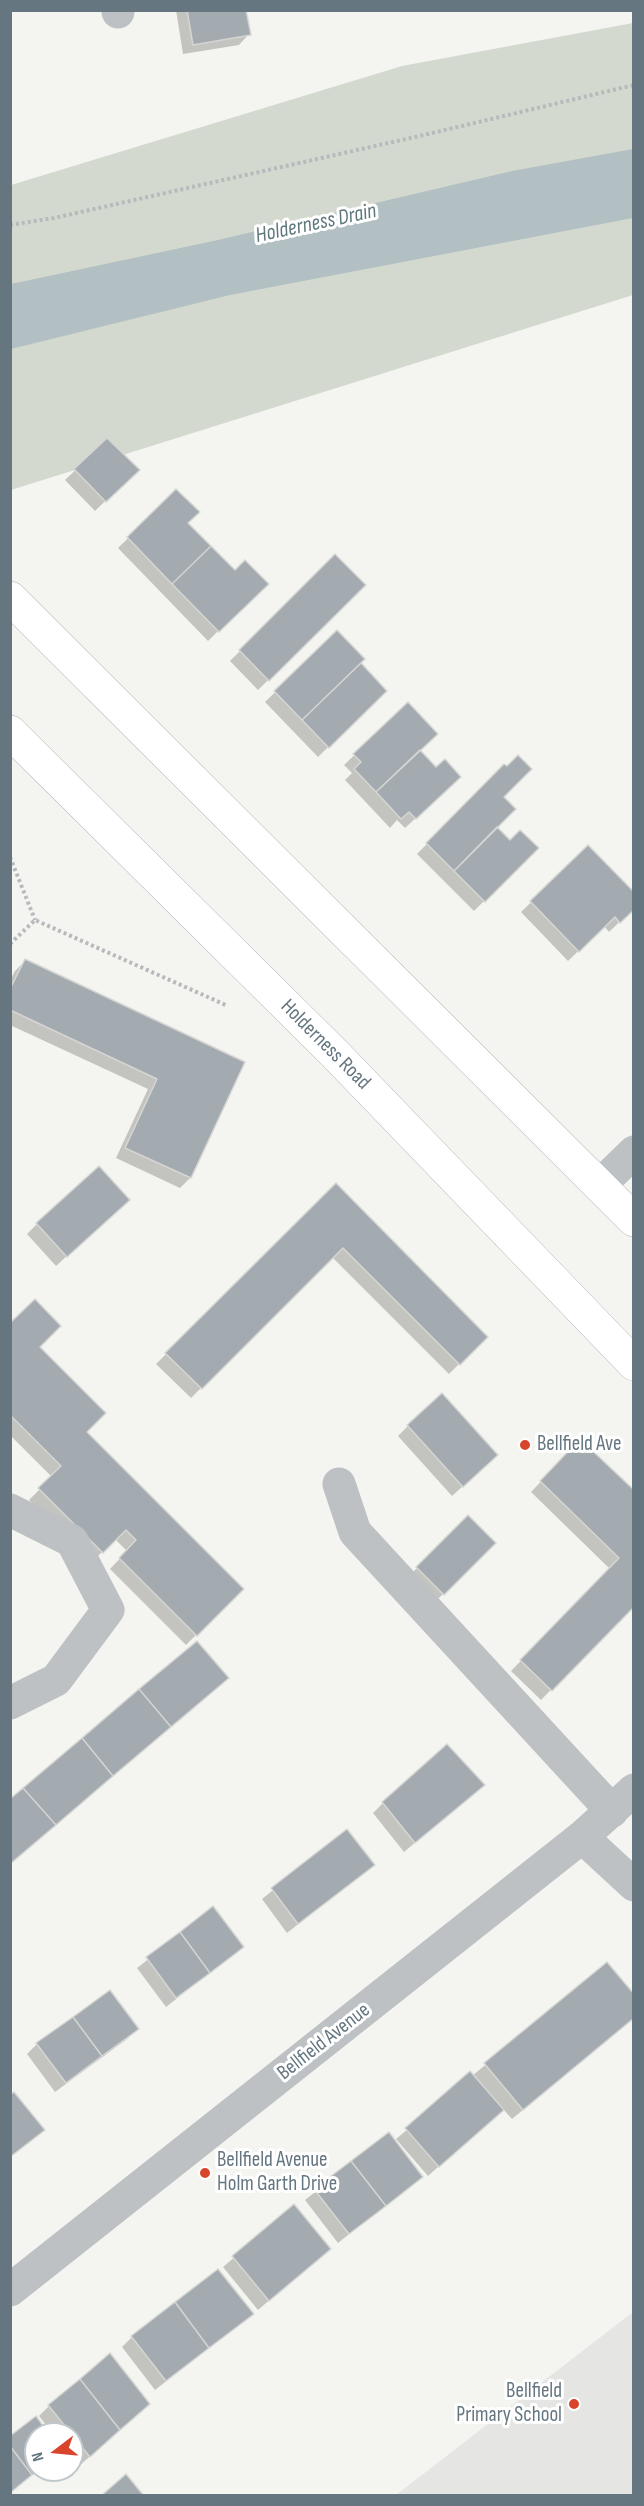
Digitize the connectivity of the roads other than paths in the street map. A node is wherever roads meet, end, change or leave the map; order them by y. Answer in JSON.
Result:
{"nodes":[{"id":1,"x":10,"y":598,"type":"edge"},
{"id":2,"x":10,"y":732,"type":"edge"},
{"id":3,"x":633,"y":1152,"type":"edge"},
{"id":4,"x":600,"y":1185,"type":"junction"},
{"id":5,"x":633,"y":1220,"type":"edge"},
{"id":6,"x":633,"y":1364,"type":"edge"},
{"id":7,"x":339,"y":1484,"type":"dead end"},
{"id":8,"x":10,"y":1510,"type":"edge"},
{"id":9,"x":10,"y":1703,"type":"edge"},
{"id":10,"x":622,"y":1801,"type":"edge"},
{"id":11,"x":582,"y":1837,"type":"junction"},
{"id":12,"x":633,"y":1885,"type":"edge"},
{"id":13,"x":10,"y":2290,"type":"edge"}],
"edges":[{"from":1,"to":4,"type":"highway"},
{"from":2,"to":6,"type":"highway","name":"Holderness Road"},
{"from":3,"to":4,"type":"street"},
{"from":4,"to":5,"type":"highway"},
{"from":7,"to":10,"type":"street"},
{"from":8,"to":9,"type":"street"},
{"from":10,"to":11,"type":"street","name":"Bellfield Avenue"},
{"from":11,"to":12,"type":"street"},
{"from":11,"to":13,"type":"street","name":"Bellfield Avenue"}]}
